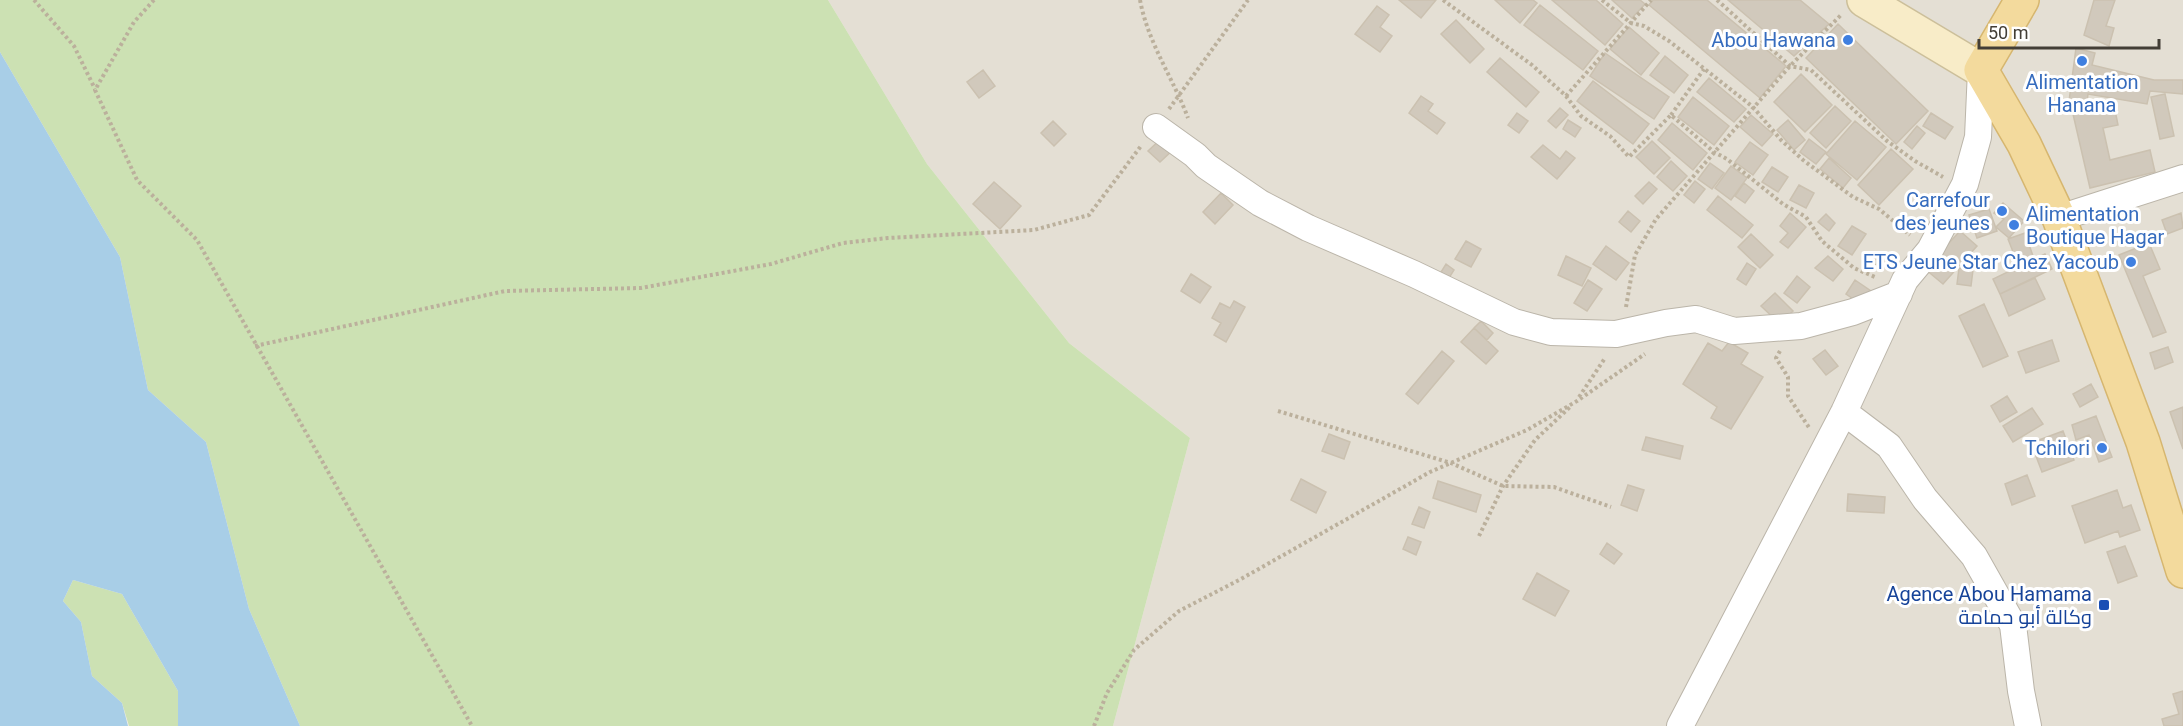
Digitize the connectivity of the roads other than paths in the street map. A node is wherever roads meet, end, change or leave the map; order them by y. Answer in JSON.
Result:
{"nodes":[{"id":1,"x":2022,"y":0,"type":"edge"},
{"id":2,"x":1854,"y":6,"type":"edge"},
{"id":3,"x":1981,"y":70,"type":"junction"},
{"id":4,"x":1156,"y":127,"type":"road end"},
{"id":5,"x":2183,"y":178,"type":"edge"},
{"id":6,"x":2059,"y":218,"type":"junction"},
{"id":7,"x":1902,"y":287,"type":"junction"},
{"id":8,"x":1844,"y":412,"type":"junction"},
{"id":9,"x":2183,"y":571,"type":"edge"},
{"id":10,"x":1680,"y":726,"type":"edge"},
{"id":11,"x":2028,"y":726,"type":"edge"}],
"edges":[{"from":1,"to":3,"type":"main road"},
{"from":2,"to":3,"type":"main road"},
{"from":3,"to":6,"type":"main road"},
{"from":3,"to":7,"type":"street"},
{"from":4,"to":7,"type":"street"},
{"from":5,"to":6,"type":"street"},
{"from":6,"to":9,"type":"main road"},
{"from":7,"to":8,"type":"street"},
{"from":8,"to":10,"type":"street"},
{"from":8,"to":11,"type":"street"}]}
